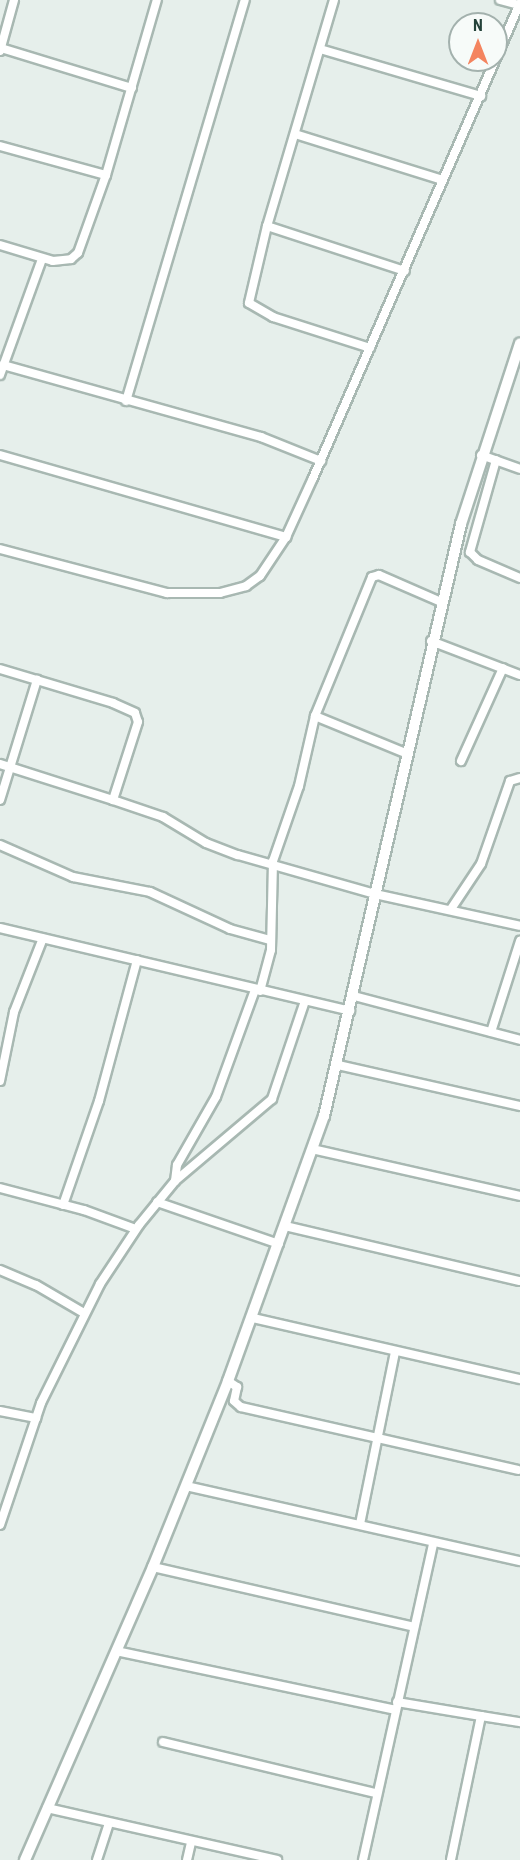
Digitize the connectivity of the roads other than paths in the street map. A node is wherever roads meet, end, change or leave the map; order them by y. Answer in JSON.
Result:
{"nodes":[{"id":1,"x":14,"y":0,"type":"edge"},
{"id":2,"x":158,"y":0,"type":"edge"},
{"id":3,"x":245,"y":0,"type":"edge"},
{"id":4,"x":334,"y":0,"type":"edge"},
{"id":5,"x":500,"y":0,"type":"edge"},
{"id":6,"x":520,"y":4,"type":"edge"},
{"id":7,"x":320,"y":49,"type":"junction"},
{"id":8,"x":0,"y":50,"type":"edge"},
{"id":9,"x":132,"y":88,"type":"junction"},
{"id":10,"x":481,"y":96,"type":"junction"},
{"id":11,"x":295,"y":134,"type":"junction"},
{"id":12,"x":0,"y":146,"type":"edge"},
{"id":13,"x":106,"y":175,"type":"junction"},
{"id":14,"x":443,"y":180,"type":"junction"},
{"id":15,"x":267,"y":226,"type":"junction"},
{"id":16,"x":0,"y":245,"type":"edge"},
{"id":17,"x":42,"y":259,"type":"junction"},
{"id":18,"x":405,"y":271,"type":"junction"},
{"id":19,"x":520,"y":343,"type":"edge"},
{"id":20,"x":370,"y":348,"type":"junction"},
{"id":21,"x":3,"y":365,"type":"junction"},
{"id":22,"x":0,"y":375,"type":"edge"},
{"id":23,"x":126,"y":401,"type":"junction"},
{"id":24,"x":481,"y":454,"type":"junction"},
{"id":25,"x":0,"y":455,"type":"edge"},
{"id":26,"x":496,"y":460,"type":"junction"},
{"id":27,"x":321,"y":461,"type":"junction"},
{"id":28,"x":520,"y":469,"type":"edge"},
{"id":29,"x":286,"y":537,"type":"junction"},
{"id":30,"x":0,"y":549,"type":"edge"},
{"id":31,"x":520,"y":578,"type":"edge"},
{"id":32,"x":441,"y":602,"type":"junction"},
{"id":33,"x":431,"y":641,"type":"junction"},
{"id":34,"x":503,"y":668,"type":"junction"},
{"id":35,"x":0,"y":669,"type":"edge"},
{"id":36,"x":520,"y":675,"type":"edge"},
{"id":37,"x":37,"y":680,"type":"junction"},
{"id":38,"x":315,"y":716,"type":"junction"},
{"id":39,"x":405,"y":753,"type":"junction"},
{"id":40,"x":461,"y":761,"type":"dead end"},
{"id":41,"x":0,"y":764,"type":"edge"},
{"id":42,"x":10,"y":768,"type":"junction"},
{"id":43,"x":520,"y":778,"type":"edge"},
{"id":44,"x":0,"y":800,"type":"edge"},
{"id":45,"x":113,"y":800,"type":"junction"},
{"id":46,"x":0,"y":845,"type":"edge"},
{"id":47,"x":272,"y":865,"type":"junction"},
{"id":48,"x":375,"y":894,"type":"junction"},
{"id":49,"x":451,"y":909,"type":"junction"},
{"id":50,"x":520,"y":926,"type":"edge"},
{"id":51,"x":0,"y":928,"type":"edge"},
{"id":52,"x":43,"y":938,"type":"junction"},
{"id":53,"x":270,"y":940,"type":"junction"},
{"id":54,"x":520,"y":941,"type":"edge"},
{"id":55,"x":137,"y":960,"type":"junction"},
{"id":56,"x":257,"y":990,"type":"junction"},
{"id":57,"x":354,"y":996,"type":"junction"},
{"id":58,"x":305,"y":1001,"type":"junction"},
{"id":59,"x":350,"y":1011,"type":"junction"},
{"id":60,"x":491,"y":1032,"type":"junction"},
{"id":61,"x":520,"y":1040,"type":"edge"},
{"id":62,"x":338,"y":1065,"type":"junction"},
{"id":63,"x":0,"y":1081,"type":"edge"},
{"id":64,"x":520,"y":1106,"type":"edge"},
{"id":65,"x":312,"y":1149,"type":"junction"},
{"id":66,"x":175,"y":1181,"type":"junction"},
{"id":67,"x":0,"y":1188,"type":"edge"},
{"id":68,"x":520,"y":1196,"type":"edge"},
{"id":69,"x":157,"y":1202,"type":"junction"},
{"id":70,"x":63,"y":1205,"type":"junction"},
{"id":71,"x":285,"y":1226,"type":"junction"},
{"id":72,"x":136,"y":1229,"type":"junction"},
{"id":73,"x":279,"y":1244,"type":"junction"},
{"id":74,"x":0,"y":1270,"type":"edge"},
{"id":75,"x":520,"y":1281,"type":"edge"},
{"id":76,"x":84,"y":1313,"type":"junction"},
{"id":77,"x":253,"y":1318,"type":"junction"},
{"id":78,"x":394,"y":1352,"type":"junction"},
{"id":79,"x":520,"y":1379,"type":"edge"},
{"id":80,"x":228,"y":1381,"type":"junction"},
{"id":81,"x":0,"y":1411,"type":"edge"},
{"id":82,"x":36,"y":1418,"type":"junction"},
{"id":83,"x":379,"y":1441,"type":"junction"},
{"id":84,"x":518,"y":1470,"type":"dead end"},
{"id":85,"x":186,"y":1486,"type":"junction"},
{"id":86,"x":360,"y":1524,"type":"junction"},
{"id":87,"x":0,"y":1525,"type":"edge"},
{"id":88,"x":433,"y":1543,"type":"junction"},
{"id":89,"x":520,"y":1561,"type":"edge"},
{"id":90,"x":153,"y":1567,"type":"junction"},
{"id":91,"x":414,"y":1627,"type":"junction"},
{"id":92,"x":116,"y":1651,"type":"junction"},
{"id":93,"x":396,"y":1706,"type":"junction"},
{"id":94,"x":481,"y":1716,"type":"junction"},
{"id":95,"x":520,"y":1722,"type":"edge"},
{"id":96,"x":163,"y":1742,"type":"dead end"},
{"id":97,"x":376,"y":1793,"type":"junction"},
{"id":98,"x":47,"y":1808,"type":"junction"},
{"id":99,"x":109,"y":1823,"type":"junction"},
{"id":100,"x":191,"y":1842,"type":"junction"},
{"id":101,"x":25,"y":1860,"type":"edge"},
{"id":102,"x":98,"y":1860,"type":"edge"},
{"id":103,"x":187,"y":1860,"type":"edge"},
{"id":104,"x":275,"y":1860,"type":"edge"},
{"id":105,"x":363,"y":1860,"type":"edge"},
{"id":106,"x":451,"y":1860,"type":"edge"}],
"edges":[{"from":1,"to":8,"type":"street"},
{"from":2,"to":9,"type":"street"},
{"from":3,"to":23,"type":"street"},
{"from":4,"to":7,"type":"street"},
{"from":5,"to":6,"type":"street"},
{"from":6,"to":10,"type":"street"},
{"from":7,"to":10,"type":"street"},
{"from":7,"to":11,"type":"street"},
{"from":8,"to":9,"type":"street"},
{"from":9,"to":13,"type":"street"},
{"from":10,"to":14,"type":"street"},
{"from":11,"to":14,"type":"street"},
{"from":11,"to":15,"type":"street"},
{"from":12,"to":13,"type":"street"},
{"from":13,"to":17,"type":"street"},
{"from":14,"to":18,"type":"street"},
{"from":15,"to":18,"type":"street"},
{"from":15,"to":20,"type":"street"},
{"from":16,"to":17,"type":"street"},
{"from":17,"to":21,"type":"street"},
{"from":18,"to":20,"type":"street"},
{"from":19,"to":24,"type":"street"},
{"from":20,"to":27,"type":"street"},
{"from":21,"to":22,"type":"street"},
{"from":21,"to":23,"type":"street"},
{"from":23,"to":27,"type":"street"},
{"from":24,"to":26,"type":"street"},
{"from":24,"to":32,"type":"street"},
{"from":25,"to":29,"type":"street"},
{"from":26,"to":28,"type":"street"},
{"from":26,"to":31,"type":"street"},
{"from":27,"to":29,"type":"street"},
{"from":29,"to":30,"type":"street"},
{"from":32,"to":33,"type":"street"},
{"from":32,"to":38,"type":"street"},
{"from":33,"to":34,"type":"street"},
{"from":33,"to":39,"type":"street"},
{"from":34,"to":36,"type":"street"},
{"from":34,"to":40,"type":"street"},
{"from":35,"to":37,"type":"street"},
{"from":37,"to":42,"type":"street"},
{"from":37,"to":45,"type":"street"},
{"from":38,"to":39,"type":"street"},
{"from":38,"to":47,"type":"street"},
{"from":39,"to":48,"type":"street"},
{"from":41,"to":42,"type":"street"},
{"from":42,"to":44,"type":"street"},
{"from":42,"to":45,"type":"street"},
{"from":43,"to":49,"type":"street"},
{"from":45,"to":47,"type":"street"},
{"from":46,"to":53,"type":"street"},
{"from":47,"to":48,"type":"street"},
{"from":47,"to":53,"type":"street"},
{"from":48,"to":49,"type":"street"},
{"from":48,"to":57,"type":"street"},
{"from":49,"to":50,"type":"street"},
{"from":51,"to":52,"type":"street"},
{"from":52,"to":55,"type":"street"},
{"from":52,"to":63,"type":"street"},
{"from":53,"to":56,"type":"street"},
{"from":54,"to":60,"type":"street"},
{"from":55,"to":56,"type":"street"},
{"from":55,"to":70,"type":"street"},
{"from":56,"to":58,"type":"street"},
{"from":56,"to":66,"type":"street"},
{"from":57,"to":59,"type":"street"},
{"from":57,"to":60,"type":"street"},
{"from":58,"to":59,"type":"street"},
{"from":58,"to":66,"type":"street"},
{"from":59,"to":62,"type":"street"},
{"from":60,"to":61,"type":"street"},
{"from":62,"to":64,"type":"street"},
{"from":62,"to":65,"type":"street"},
{"from":65,"to":68,"type":"street"},
{"from":65,"to":71,"type":"street"},
{"from":66,"to":69,"type":"street"},
{"from":67,"to":70,"type":"street"},
{"from":69,"to":72,"type":"street"},
{"from":69,"to":73,"type":"street"},
{"from":70,"to":72,"type":"street"},
{"from":71,"to":73,"type":"street"},
{"from":71,"to":75,"type":"street"},
{"from":72,"to":76,"type":"street"},
{"from":73,"to":77,"type":"street"},
{"from":74,"to":76,"type":"street"},
{"from":76,"to":82,"type":"street"},
{"from":77,"to":78,"type":"street"},
{"from":77,"to":80,"type":"street"},
{"from":78,"to":79,"type":"street"},
{"from":78,"to":83,"type":"street"},
{"from":80,"to":83,"type":"street"},
{"from":80,"to":85,"type":"street"},
{"from":81,"to":82,"type":"street"},
{"from":82,"to":87,"type":"street"},
{"from":83,"to":84,"type":"street"},
{"from":83,"to":86,"type":"street"},
{"from":85,"to":86,"type":"street"},
{"from":85,"to":90,"type":"street"},
{"from":86,"to":88,"type":"street"},
{"from":88,"to":89,"type":"street"},
{"from":88,"to":91,"type":"street"},
{"from":90,"to":91,"type":"street"},
{"from":90,"to":92,"type":"street"},
{"from":91,"to":93,"type":"street"},
{"from":92,"to":93,"type":"street"},
{"from":92,"to":98,"type":"street"},
{"from":93,"to":94,"type":"street"},
{"from":93,"to":97,"type":"street"},
{"from":94,"to":95,"type":"street"},
{"from":94,"to":106,"type":"street"},
{"from":96,"to":97,"type":"street"},
{"from":97,"to":105,"type":"street"},
{"from":98,"to":99,"type":"street"},
{"from":98,"to":101,"type":"street"},
{"from":99,"to":100,"type":"street"},
{"from":99,"to":102,"type":"street"},
{"from":100,"to":103,"type":"street"},
{"from":100,"to":104,"type":"street"}]}
